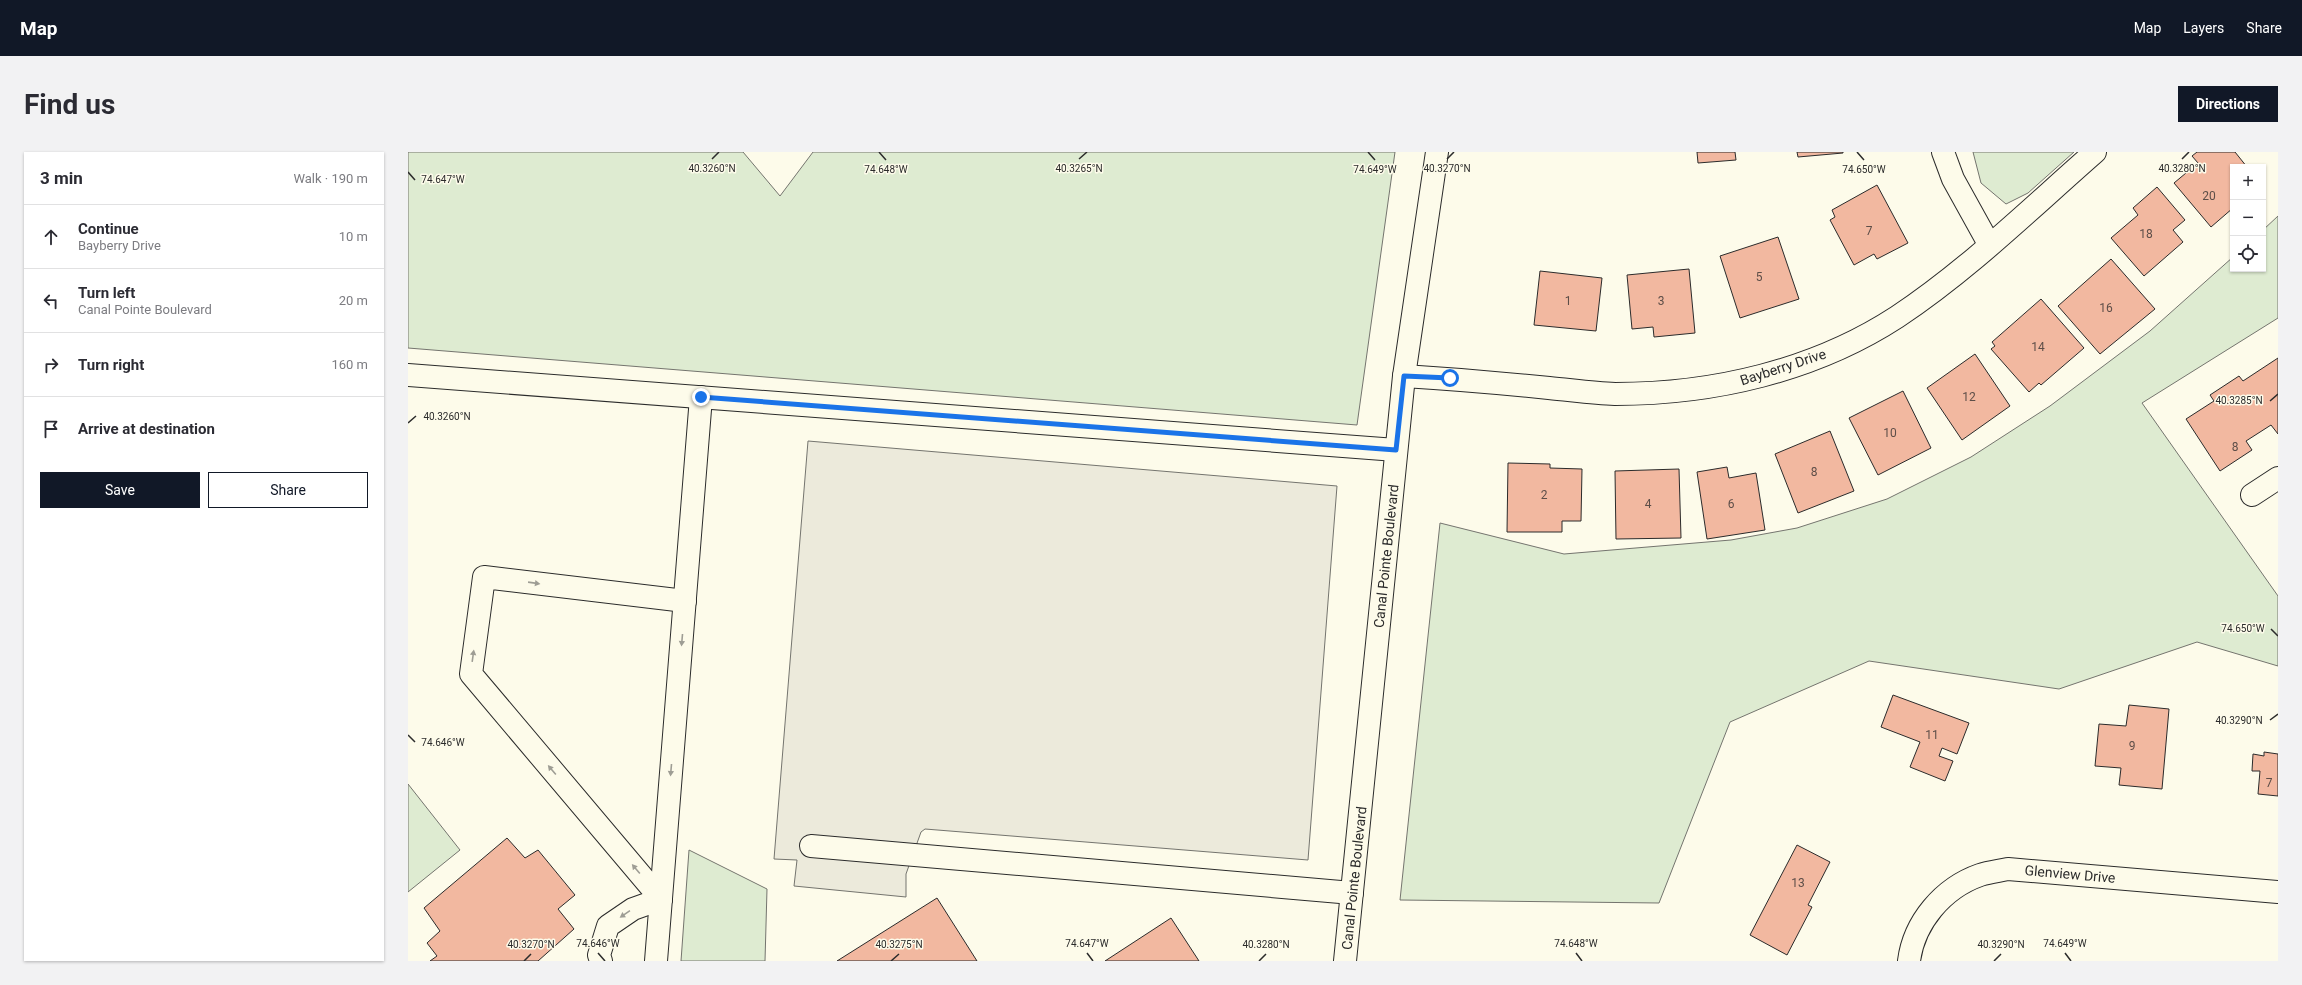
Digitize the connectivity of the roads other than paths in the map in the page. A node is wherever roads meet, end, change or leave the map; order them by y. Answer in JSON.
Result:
{"nodes":[{"id":1,"x":1437,"y":152,"type":"edge"},
{"id":2,"x":1943,"y":152,"type":"edge"},
{"id":3,"x":2095,"y":152,"type":"edge"},
{"id":4,"x":1989,"y":244,"type":"junction"},
{"id":5,"x":408,"y":375,"type":"edge"},
{"id":6,"x":1404,"y":376,"type":"junction"},
{"id":7,"x":701,"y":397,"type":"junction"},
{"id":8,"x":1396,"y":450,"type":"junction"},
{"id":9,"x":2278,"y":478,"type":"edge"},
{"id":10,"x":2252,"y":495,"type":"dead end"},
{"id":11,"x":685,"y":601,"type":"junction"},
{"id":12,"x":811,"y":846,"type":"dead end"},
{"id":13,"x":2278,"y":892,"type":"edge"},
{"id":14,"x":1352,"y":893,"type":"junction"},
{"id":15,"x":661,"y":899,"type":"junction"},
{"id":16,"x":602,"y":961,"type":"edge"},
{"id":17,"x":656,"y":961,"type":"edge"},
{"id":18,"x":1345,"y":961,"type":"edge"},
{"id":19,"x":1909,"y":961,"type":"edge"}],
"edges":[{"from":1,"to":6,"type":"street","name":"Canal Pointe Boulevard"},
{"from":2,"to":4,"type":"street"},
{"from":3,"to":4,"type":"street","name":"Bayberry Drive"},
{"from":4,"to":6,"type":"street","name":"Bayberry Drive"},
{"from":5,"to":7,"type":"street"},
{"from":6,"to":8,"type":"street","name":"Canal Pointe Boulevard"},
{"from":7,"to":8,"type":"street"},
{"from":7,"to":11,"type":"street"},
{"from":8,"to":14,"type":"street","name":"Canal Pointe Boulevard"},
{"from":9,"to":10,"type":"street"},
{"from":11,"to":15,"type":"street","one_way":true},
{"from":15,"to":11,"type":"street","one_way":true},
{"from":12,"to":14,"type":"street"},
{"from":13,"to":19,"type":"street","name":"Glenview Drive"},
{"from":14,"to":18,"type":"street","name":"Canal Pointe Boulevard"},
{"from":15,"to":16,"type":"street","one_way":true},
{"from":15,"to":17,"type":"street"}]}
